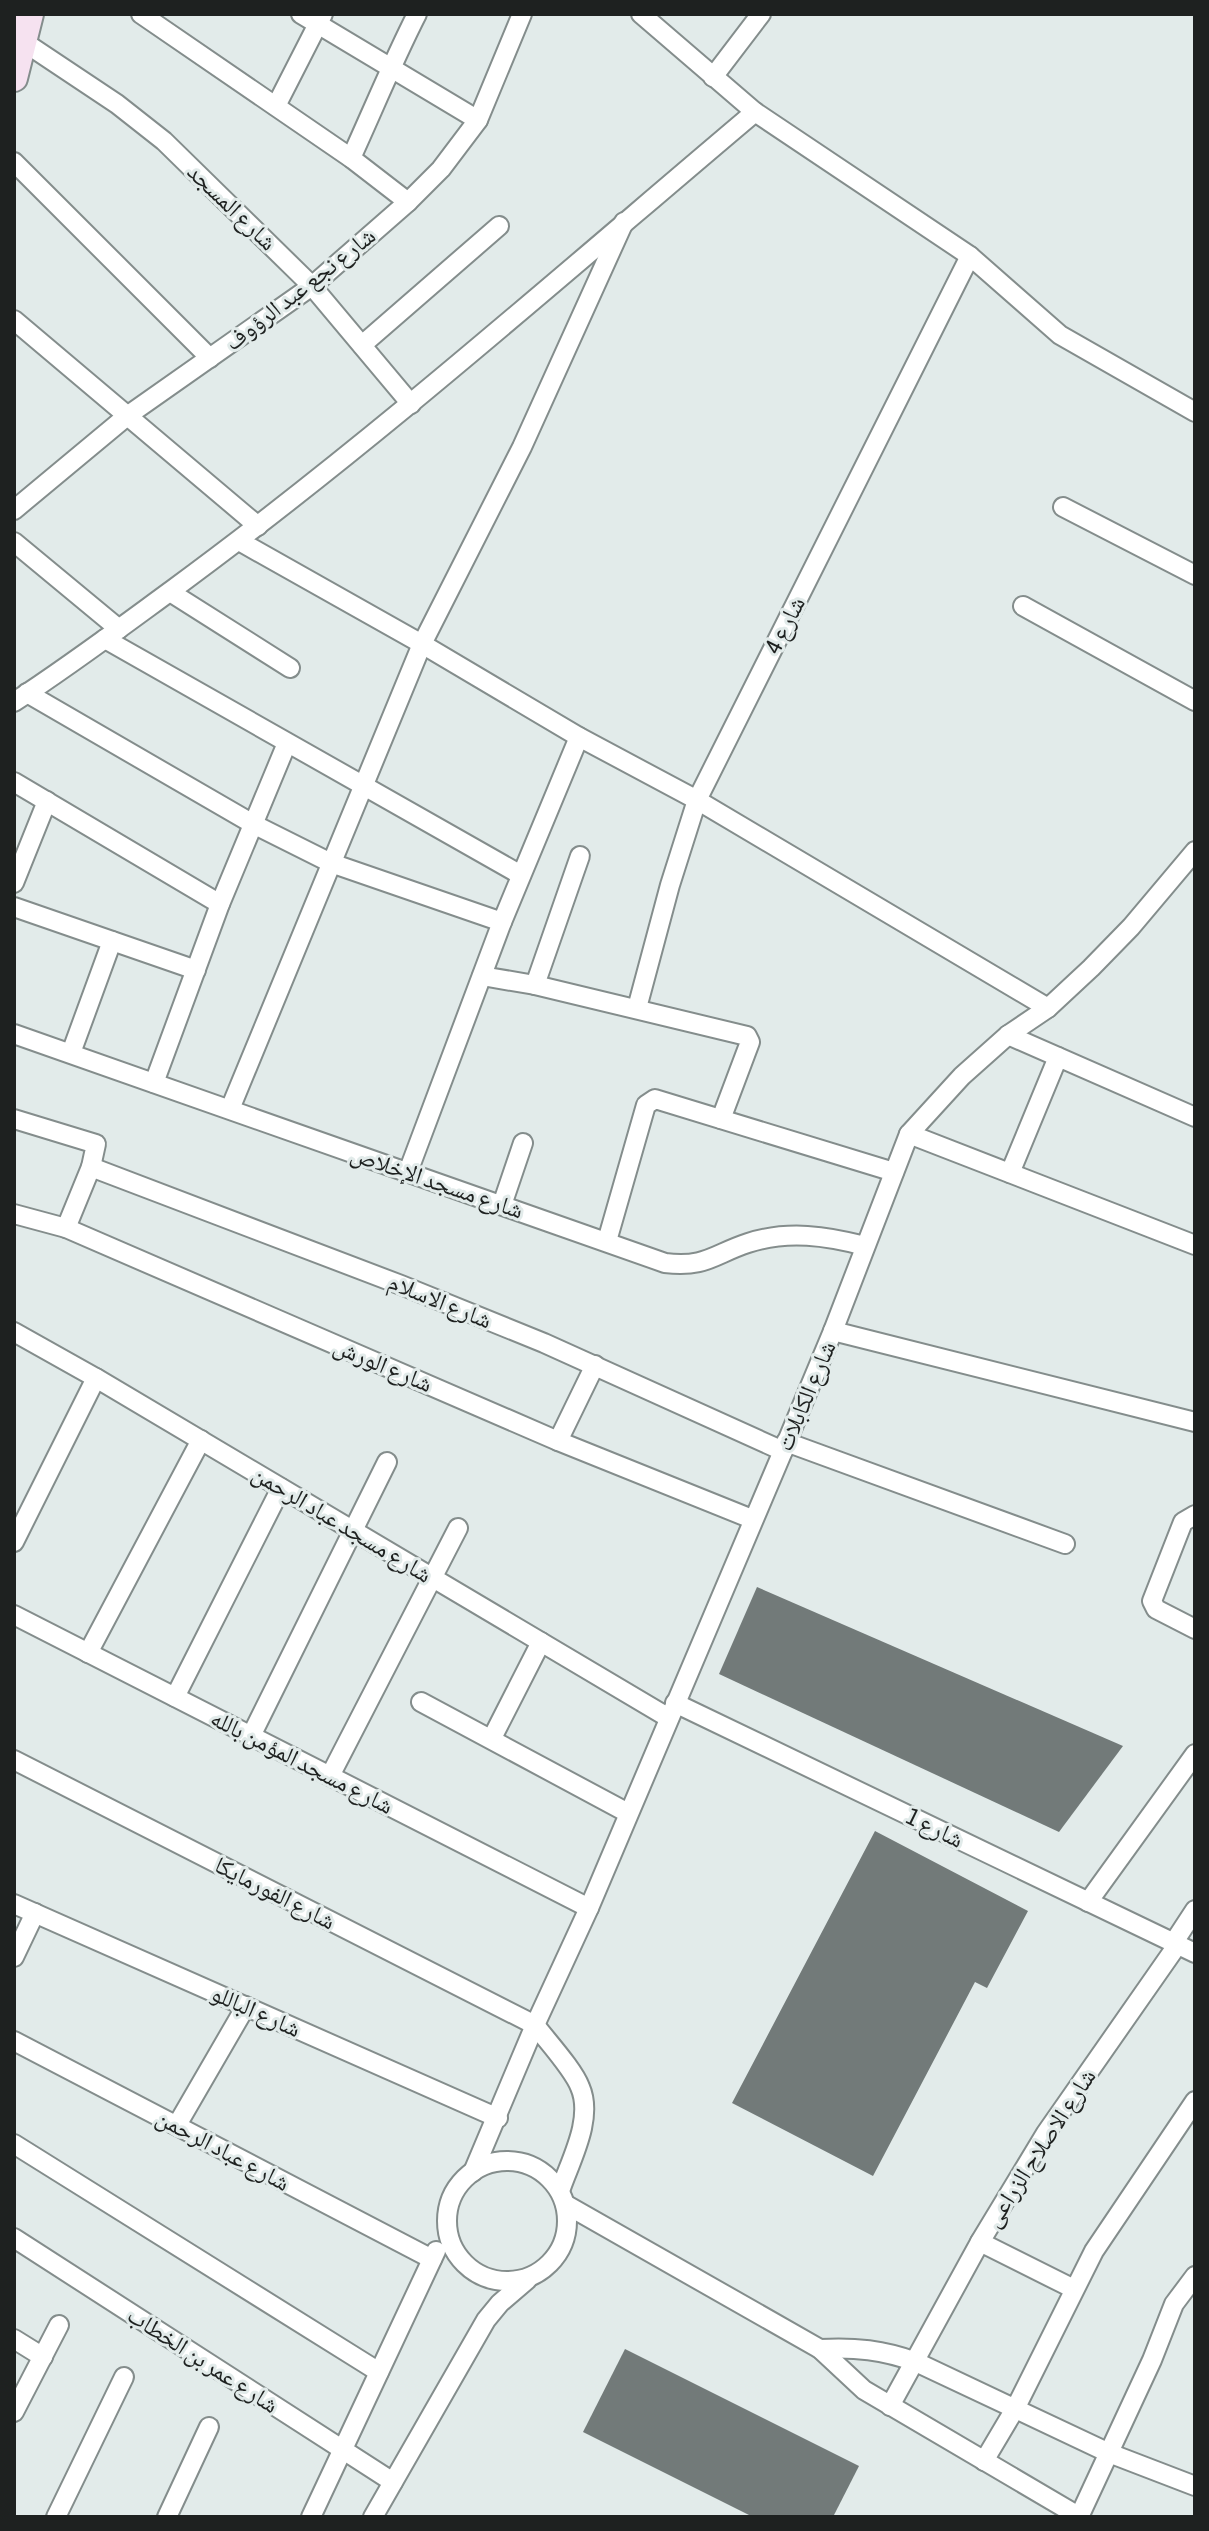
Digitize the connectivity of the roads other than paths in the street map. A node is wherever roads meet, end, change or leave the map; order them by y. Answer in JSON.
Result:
{"nodes":[{"id":1,"x":30,"y":14,"type":"edge"},
{"id":2,"x":141,"y":14,"type":"edge"},
{"id":3,"x":301,"y":14,"type":"edge"},
{"id":4,"x":417,"y":14,"type":"edge"},
{"id":5,"x":522,"y":14,"type":"edge"},
{"id":6,"x":641,"y":14,"type":"edge"},
{"id":7,"x":761,"y":14,"type":"edge"},
{"id":8,"x":320,"y":19,"type":"edge"},
{"id":9,"x":24,"y":42,"type":"junction"},
{"id":10,"x":391,"y":66,"type":"junction"},
{"id":11,"x":713,"y":77,"type":"junction"},
{"id":12,"x":14,"y":78,"type":"edge"},
{"id":13,"x":276,"y":106,"type":"junction"},
{"id":14,"x":755,"y":112,"type":"junction"},
{"id":15,"x":478,"y":120,"type":"junction"},
{"id":16,"x":351,"y":158,"type":"junction"},
{"id":17,"x":14,"y":162,"type":"edge"},
{"id":18,"x":408,"y":202,"type":"junction"},
{"id":19,"x":624,"y":222,"type":"junction"},
{"id":20,"x":499,"y":226,"type":"dead end"},
{"id":21,"x":970,"y":256,"type":"junction"},
{"id":22,"x":312,"y":286,"type":"junction"},
{"id":23,"x":14,"y":320,"type":"edge"},
{"id":24,"x":362,"y":345,"type":"junction"},
{"id":25,"x":210,"y":358,"type":"junction"},
{"id":26,"x":411,"y":404,"type":"junction"},
{"id":27,"x":1195,"y":412,"type":"edge"},
{"id":28,"x":127,"y":416,"type":"junction"},
{"id":29,"x":1063,"y":507,"type":"dead end"},
{"id":30,"x":14,"y":510,"type":"edge"},
{"id":31,"x":258,"y":526,"type":"junction"},
{"id":32,"x":239,"y":541,"type":"junction"},
{"id":33,"x":14,"y":542,"type":"edge"},
{"id":34,"x":1195,"y":575,"type":"edge"},
{"id":35,"x":170,"y":592,"type":"junction"},
{"id":36,"x":1023,"y":606,"type":"dead end"},
{"id":37,"x":112,"y":634,"type":"junction"},
{"id":38,"x":422,"y":644,"type":"junction"},
{"id":39,"x":290,"y":668,"type":"dead end"},
{"id":40,"x":21,"y":698,"type":"edge"},
{"id":41,"x":1195,"y":701,"type":"edge"},
{"id":42,"x":579,"y":737,"type":"junction"},
{"id":43,"x":287,"y":743,"type":"junction"},
{"id":44,"x":14,"y":782,"type":"edge"},
{"id":45,"x":364,"y":784,"type":"junction"},
{"id":46,"x":697,"y":800,"type":"junction"},
{"id":47,"x":47,"y":801,"type":"junction"},
{"id":48,"x":253,"y":824,"type":"junction"},
{"id":49,"x":1195,"y":851,"type":"edge"},
{"id":50,"x":580,"y":856,"type":"dead end"},
{"id":51,"x":331,"y":863,"type":"junction"},
{"id":52,"x":521,"y":875,"type":"junction"},
{"id":53,"x":14,"y":883,"type":"edge"},
{"id":54,"x":220,"y":904,"type":"junction"},
{"id":55,"x":14,"y":907,"type":"edge"},
{"id":56,"x":502,"y":922,"type":"junction"},
{"id":57,"x":112,"y":941,"type":"junction"},
{"id":58,"x":196,"y":970,"type":"junction"},
{"id":59,"x":482,"y":976,"type":"junction"},
{"id":60,"x":535,"y":985,"type":"junction"},
{"id":61,"x":637,"y":1008,"type":"junction"},
{"id":62,"x":1048,"y":1008,"type":"junction"},
{"id":63,"x":14,"y":1034,"type":"edge"},
{"id":64,"x":1008,"y":1035,"type":"junction"},
{"id":65,"x":71,"y":1053,"type":"junction"},
{"id":66,"x":1058,"y":1057,"type":"junction"},
{"id":67,"x":154,"y":1083,"type":"junction"},
{"id":68,"x":230,"y":1109,"type":"junction"},
{"id":69,"x":1195,"y":1117,"type":"edge"},
{"id":70,"x":14,"y":1119,"type":"edge"},
{"id":71,"x":721,"y":1119,"type":"junction"},
{"id":72,"x":909,"y":1134,"type":"junction"},
{"id":73,"x":523,"y":1143,"type":"dead end"},
{"id":74,"x":91,"y":1167,"type":"junction"},
{"id":75,"x":408,"y":1172,"type":"junction"},
{"id":76,"x":894,"y":1172,"type":"junction"},
{"id":77,"x":1010,"y":1173,"type":"junction"},
{"id":78,"x":502,"y":1205,"type":"junction"},
{"id":79,"x":14,"y":1214,"type":"edge"},
{"id":80,"x":66,"y":1228,"type":"junction"},
{"id":81,"x":607,"y":1241,"type":"junction"},
{"id":82,"x":1195,"y":1245,"type":"edge"},
{"id":83,"x":865,"y":1246,"type":"junction"},
{"id":84,"x":833,"y":1331,"type":"junction"},
{"id":85,"x":14,"y":1332,"type":"edge"},
{"id":86,"x":595,"y":1365,"type":"junction"},
{"id":87,"x":96,"y":1378,"type":"junction"},
{"id":88,"x":1195,"y":1422,"type":"edge"},
{"id":89,"x":201,"y":1440,"type":"junction"},
{"id":90,"x":558,"y":1441,"type":"junction"},
{"id":91,"x":784,"y":1446,"type":"junction"},
{"id":92,"x":387,"y":1462,"type":"dead end"},
{"id":93,"x":281,"y":1488,"type":"junction"},
{"id":94,"x":1195,"y":1515,"type":"edge"},
{"id":95,"x":752,"y":1519,"type":"junction"},
{"id":96,"x":458,"y":1528,"type":"dead end"},
{"id":97,"x":353,"y":1531,"type":"junction"},
{"id":98,"x":14,"y":1542,"type":"edge"},
{"id":99,"x":1065,"y":1544,"type":"dead end"},
{"id":100,"x":432,"y":1578,"type":"junction"},
{"id":101,"x":14,"y":1615,"type":"edge"},
{"id":102,"x":1195,"y":1629,"type":"edge"},
{"id":103,"x":541,"y":1642,"type":"junction"},
{"id":104,"x":88,"y":1653,"type":"junction"},
{"id":105,"x":175,"y":1697,"type":"junction"},
{"id":106,"x":421,"y":1702,"type":"dead end"},
{"id":107,"x":672,"y":1710,"type":"junction"},
{"id":108,"x":251,"y":1736,"type":"junction"},
{"id":109,"x":492,"y":1738,"type":"junction"},
{"id":110,"x":1195,"y":1754,"type":"edge"},
{"id":111,"x":14,"y":1760,"type":"edge"},
{"id":112,"x":330,"y":1776,"type":"junction"},
{"id":113,"x":628,"y":1813,"type":"junction"},
{"id":114,"x":1088,"y":1902,"type":"junction"},
{"id":115,"x":14,"y":1904,"type":"edge"},
{"id":116,"x":589,"y":1908,"type":"junction"},
{"id":117,"x":1195,"y":1910,"type":"edge"},
{"id":118,"x":35,"y":1913,"type":"junction"},
{"id":119,"x":1183,"y":1946,"type":"edge"},
{"id":120,"x":14,"y":1957,"type":"edge"},
{"id":121,"x":246,"y":2006,"type":"junction"},
{"id":122,"x":535,"y":2025,"type":"junction"},
{"id":123,"x":14,"y":2041,"type":"edge"},
{"id":124,"x":1195,"y":2101,"type":"edge"},
{"id":125,"x":498,"y":2118,"type":"junction"},
{"id":126,"x":177,"y":2125,"type":"junction"},
{"id":127,"x":14,"y":2144,"type":"edge"},
{"id":128,"x":473,"y":2172,"type":"junction"},
{"id":129,"x":562,"y":2197,"type":"junction"},
{"id":130,"x":447,"y":2227,"type":"junction"},
{"id":131,"x":14,"y":2238,"type":"edge"},
{"id":132,"x":980,"y":2242,"type":"junction"},
{"id":133,"x":432,"y":2259,"type":"junction"},
{"id":134,"x":534,"y":2275,"type":"junction"},
{"id":135,"x":1195,"y":2276,"type":"edge"},
{"id":136,"x":1074,"y":2289,"type":"junction"},
{"id":137,"x":59,"y":2325,"type":"dead end"},
{"id":138,"x":14,"y":2339,"type":"edge"},
{"id":139,"x":820,"y":2349,"type":"junction"},
{"id":140,"x":43,"y":2357,"type":"junction"},
{"id":141,"x":916,"y":2362,"type":"junction"},
{"id":142,"x":379,"y":2372,"type":"junction"},
{"id":143,"x":124,"y":2377,"type":"dead end"},
{"id":144,"x":890,"y":2406,"type":"junction"},
{"id":145,"x":1016,"y":2407,"type":"junction"},
{"id":146,"x":14,"y":2412,"type":"edge"},
{"id":147,"x":209,"y":2427,"type":"dead end"},
{"id":148,"x":343,"y":2450,"type":"junction"},
{"id":149,"x":1109,"y":2453,"type":"junction"},
{"id":150,"x":984,"y":2461,"type":"junction"},
{"id":151,"x":393,"y":2482,"type":"junction"},
{"id":152,"x":1195,"y":2486,"type":"edge"},
{"id":153,"x":56,"y":2517,"type":"edge"},
{"id":154,"x":167,"y":2517,"type":"edge"},
{"id":155,"x":311,"y":2517,"type":"edge"},
{"id":156,"x":373,"y":2517,"type":"edge"},
{"id":157,"x":1080,"y":2517,"type":"edge"}],
"edges":[{"from":1,"to":9,"type":"street"},
{"from":2,"to":13,"type":"street"},
{"from":3,"to":8,"type":"street"},
{"from":4,"to":10,"type":"street"},
{"from":5,"to":15,"type":"street","name":"شارع نجع عبد الرؤوف"},
{"from":6,"to":11,"type":"street"},
{"from":7,"to":11,"type":"street"},
{"from":8,"to":10,"type":"street"},
{"from":8,"to":13,"type":"street"},
{"from":9,"to":12,"type":"street"},
{"from":9,"to":22,"type":"street","name":"شارع المسجد"},
{"from":10,"to":15,"type":"street"},
{"from":10,"to":16,"type":"street"},
{"from":11,"to":14,"type":"street"},
{"from":13,"to":16,"type":"street"},
{"from":14,"to":19,"type":"street"},
{"from":14,"to":21,"type":"street"},
{"from":15,"to":18,"type":"street","name":"شارع نجع عبد الرؤوف"},
{"from":16,"to":18,"type":"street"},
{"from":17,"to":25,"type":"street"},
{"from":18,"to":22,"type":"street","name":"شارع نجع عبد الرؤوف"},
{"from":19,"to":26,"type":"street"},
{"from":19,"to":38,"type":"street"},
{"from":20,"to":24,"type":"street"},
{"from":21,"to":27,"type":"street"},
{"from":21,"to":46,"type":"street","name":"شارع 4"},
{"from":22,"to":24,"type":"street","name":"شارع المسجد"},
{"from":22,"to":25,"type":"street","name":"شارع نجع عبد الرؤوف"},
{"from":23,"to":28,"type":"street"},
{"from":24,"to":26,"type":"street","name":"شارع المسجد"},
{"from":25,"to":28,"type":"street","name":"شارع نجع عبد الرؤوف"},
{"from":26,"to":31,"type":"street"},
{"from":28,"to":30,"type":"street","name":"شارع نجع عبد الرؤوف"},
{"from":28,"to":31,"type":"street"},
{"from":29,"to":34,"type":"street"},
{"from":31,"to":32,"type":"street"},
{"from":32,"to":35,"type":"street"},
{"from":32,"to":38,"type":"street"},
{"from":33,"to":37,"type":"street"},
{"from":35,"to":37,"type":"street"},
{"from":35,"to":39,"type":"street"},
{"from":36,"to":41,"type":"street"},
{"from":37,"to":40,"type":"street"},
{"from":37,"to":43,"type":"street"},
{"from":38,"to":42,"type":"street"},
{"from":38,"to":45,"type":"street"},
{"from":40,"to":48,"type":"street"},
{"from":42,"to":46,"type":"street"},
{"from":42,"to":52,"type":"street"},
{"from":43,"to":45,"type":"street"},
{"from":43,"to":48,"type":"street"},
{"from":44,"to":47,"type":"street"},
{"from":45,"to":51,"type":"street"},
{"from":45,"to":52,"type":"street"},
{"from":46,"to":61,"type":"street","name":"شارع 4"},
{"from":46,"to":62,"type":"street"},
{"from":47,"to":53,"type":"street"},
{"from":47,"to":54,"type":"street"},
{"from":48,"to":51,"type":"street"},
{"from":48,"to":54,"type":"street"},
{"from":49,"to":62,"type":"street","name":"شارع الكابلات"},
{"from":50,"to":60,"type":"street"},
{"from":51,"to":56,"type":"street"},
{"from":51,"to":68,"type":"street"},
{"from":52,"to":56,"type":"street"},
{"from":54,"to":58,"type":"street"},
{"from":55,"to":57,"type":"street"},
{"from":56,"to":59,"type":"street"},
{"from":57,"to":58,"type":"street"},
{"from":57,"to":65,"type":"street"},
{"from":58,"to":67,"type":"street"},
{"from":59,"to":60,"type":"street"},
{"from":59,"to":75,"type":"street"},
{"from":60,"to":61,"type":"street"},
{"from":61,"to":71,"type":"street"},
{"from":62,"to":64,"type":"street","name":"شارع الكابلات"},
{"from":63,"to":65,"type":"street","name":"شارع مسجد الإخلاص"},
{"from":64,"to":66,"type":"street"},
{"from":64,"to":72,"type":"street","name":"شارع الكابلات"},
{"from":65,"to":67,"type":"street","name":"شارع مسجد الإخلاص"},
{"from":66,"to":69,"type":"street"},
{"from":66,"to":77,"type":"street"},
{"from":67,"to":68,"type":"street","name":"شارع مسجد الإخلاص"},
{"from":68,"to":75,"type":"street","name":"شارع مسجد الإخلاص"},
{"from":70,"to":74,"type":"street"},
{"from":71,"to":76,"type":"street"},
{"from":71,"to":81,"type":"street"},
{"from":72,"to":76,"type":"street","name":"شارع الكابلات"},
{"from":72,"to":77,"type":"street"},
{"from":73,"to":78,"type":"street"},
{"from":74,"to":80,"type":"street"},
{"from":74,"to":86,"type":"street","name":"شارع الاسلام"},
{"from":75,"to":78,"type":"street","name":"شارع مسجد الإخلاص"},
{"from":76,"to":83,"type":"street","name":"شارع الكابلات"},
{"from":77,"to":82,"type":"street"},
{"from":78,"to":81,"type":"street","name":"شارع مسجد الإخلاص"},
{"from":79,"to":80,"type":"street","name":"شارع الورش"},
{"from":80,"to":90,"type":"street","name":"شارع الورش"},
{"from":81,"to":83,"type":"street","name":"شارع مسجد الإخلاص"},
{"from":83,"to":84,"type":"street","name":"شارع الكابلات"},
{"from":84,"to":88,"type":"street"},
{"from":84,"to":91,"type":"street","name":"شارع الكابلات"},
{"from":85,"to":87,"type":"street","name":"شارع مسجد عباد الرحمن"},
{"from":86,"to":90,"type":"street"},
{"from":86,"to":91,"type":"street","name":"شارع الاسلام"},
{"from":87,"to":89,"type":"street","name":"شارع مسجد عباد الرحمن"},
{"from":87,"to":98,"type":"street"},
{"from":89,"to":93,"type":"street","name":"شارع مسجد عباد الرحمن"},
{"from":89,"to":104,"type":"street"},
{"from":90,"to":95,"type":"street","name":"شارع الورش"},
{"from":91,"to":95,"type":"street","name":"شارع الكابلات"},
{"from":91,"to":99,"type":"street","name":"شارع الاسلام"},
{"from":92,"to":97,"type":"street"},
{"from":93,"to":97,"type":"street","name":"شارع مسجد عباد الرحمن"},
{"from":93,"to":105,"type":"street"},
{"from":94,"to":102,"type":"street"},
{"from":95,"to":107,"type":"street","name":"شارع الكابلات"},
{"from":96,"to":100,"type":"street"},
{"from":97,"to":100,"type":"street","name":"شارع مسجد عباد الرحمن"},
{"from":97,"to":108,"type":"street"},
{"from":100,"to":103,"type":"street","name":"شارع مسجد عباد الرحمن"},
{"from":100,"to":112,"type":"street"},
{"from":101,"to":104,"type":"street","name":"شارع مسجد المؤمن بالله"},
{"from":103,"to":107,"type":"street","name":"شارع مسجد عباد الرحمن"},
{"from":103,"to":109,"type":"street"},
{"from":104,"to":105,"type":"street","name":"شارع مسجد المؤمن بالله"},
{"from":105,"to":108,"type":"street","name":"شارع مسجد المؤمن بالله"},
{"from":106,"to":109,"type":"street"},
{"from":107,"to":113,"type":"street","name":"شارع الكابلات"},
{"from":107,"to":114,"type":"street","name":"شارع 1"},
{"from":108,"to":112,"type":"street","name":"شارع مسجد المؤمن بالله"},
{"from":109,"to":113,"type":"street"},
{"from":110,"to":114,"type":"street"},
{"from":111,"to":122,"type":"street","name":"شارع الفورمايكا"},
{"from":112,"to":116,"type":"street","name":"شارع مسجد المؤمن بالله"},
{"from":113,"to":116,"type":"street","name":"شارع الكابلات"},
{"from":114,"to":119,"type":"street","name":"شارع 1"},
{"from":115,"to":118,"type":"street","name":"شارع الباللو"},
{"from":116,"to":122,"type":"street","name":"شارع الكابلات"},
{"from":117,"to":119,"type":"street","name":"شارع الاصلاح الزراعى"},
{"from":118,"to":120,"type":"street"},
{"from":118,"to":121,"type":"street","name":"شارع الباللو"},
{"from":119,"to":132,"type":"street","name":"شارع الاصلاح الزراعى"},
{"from":121,"to":125,"type":"street","name":"شارع الباللو"},
{"from":121,"to":126,"type":"street"},
{"from":122,"to":125,"type":"street","name":"شارع الكابلات"},
{"from":122,"to":129,"type":"street"},
{"from":123,"to":126,"type":"street","name":"شارع عباد الرحمن"},
{"from":124,"to":136,"type":"street"},
{"from":125,"to":128,"type":"street","name":"شارع الكابلات"},
{"from":126,"to":133,"type":"street","name":"شارع عباد الرحمن"},
{"from":127,"to":142,"type":"street"},
{"from":128,"to":129,"type":"street"},
{"from":128,"to":130,"type":"street"},
{"from":129,"to":134,"type":"street"},
{"from":129,"to":139,"type":"street"},
{"from":130,"to":133,"type":"street"},
{"from":130,"to":134,"type":"street"},
{"from":131,"to":148,"type":"street","name":"شارع عمر بن الخطاب"},
{"from":132,"to":136,"type":"street"},
{"from":132,"to":141,"type":"street","name":"شارع الاصلاح الزراعى"},
{"from":133,"to":142,"type":"street"},
{"from":134,"to":151,"type":"street"},
{"from":135,"to":149,"type":"street"},
{"from":136,"to":145,"type":"street"},
{"from":137,"to":140,"type":"street"},
{"from":138,"to":140,"type":"street"},
{"from":139,"to":141,"type":"street"},
{"from":139,"to":144,"type":"street"},
{"from":140,"to":146,"type":"street"},
{"from":141,"to":144,"type":"street","name":"شارع الاصلاح الزراعى"},
{"from":141,"to":145,"type":"street"},
{"from":142,"to":148,"type":"street"},
{"from":143,"to":153,"type":"street"},
{"from":144,"to":150,"type":"street"},
{"from":145,"to":149,"type":"street"},
{"from":145,"to":150,"type":"street"},
{"from":147,"to":154,"type":"street"},
{"from":148,"to":151,"type":"street","name":"شارع عمر بن الخطاب"},
{"from":148,"to":155,"type":"street"},
{"from":149,"to":152,"type":"street"},
{"from":149,"to":157,"type":"street"},
{"from":150,"to":157,"type":"street"},
{"from":151,"to":156,"type":"street"}]}
